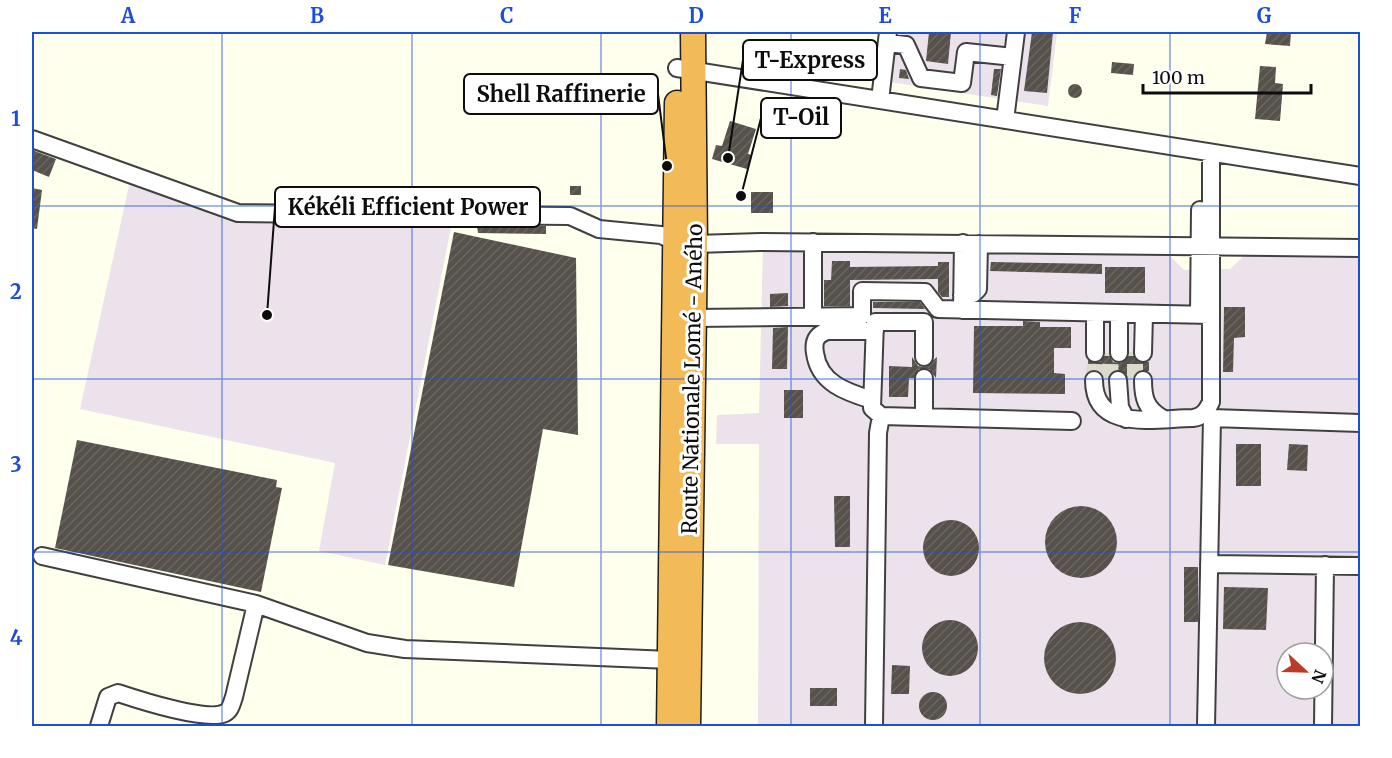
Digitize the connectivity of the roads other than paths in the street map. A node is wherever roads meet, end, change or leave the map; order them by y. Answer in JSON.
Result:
{"nodes":[{"id":1,"x":678,"y":32,"type":"edge"},
{"id":2,"x":693,"y":32,"type":"edge"},
{"id":3,"x":1016,"y":32,"type":"edge"},
{"id":4,"x":888,"y":37,"type":"edge"},
{"id":5,"x":1013,"y":57,"type":"junction"},
{"id":6,"x":685,"y":70,"type":"junction"},
{"id":7,"x":880,"y":100,"type":"junction"},
{"id":8,"x":1005,"y":120,"type":"junction"},
{"id":9,"x":32,"y":139,"type":"edge"},
{"id":10,"x":1206,"y":152,"type":"junction"},
{"id":11,"x":1360,"y":176,"type":"edge"},
{"id":12,"x":813,"y":242,"type":"junction"},
{"id":13,"x":685,"y":243,"type":"junction"},
{"id":14,"x":971,"y":244,"type":"junction"},
{"id":15,"x":1205,"y":246,"type":"junction"},
{"id":16,"x":1360,"y":248,"type":"edge"},
{"id":17,"x":962,"y":303,"type":"junction"},
{"id":18,"x":1120,"y":314,"type":"junction"},
{"id":19,"x":1205,"y":315,"type":"junction"},
{"id":20,"x":813,"y":316,"type":"junction"},
{"id":21,"x":694,"y":318,"type":"junction"},
{"id":22,"x":875,"y":331,"type":"junction"},
{"id":23,"x":924,"y":357,"type":"dead end"},
{"id":24,"x":924,"y":378,"type":"dead end"},
{"id":25,"x":1119,"y":380,"type":"junction"},
{"id":26,"x":873,"y":400,"type":"junction"},
{"id":27,"x":1209,"y":415,"type":"junction"},
{"id":28,"x":881,"y":416,"type":"junction"},
{"id":29,"x":1124,"y":416,"type":"junction"},
{"id":30,"x":924,"y":417,"type":"junction"},
{"id":31,"x":1162,"y":418,"type":"junction"},
{"id":32,"x":1072,"y":421,"type":"dead end"},
{"id":33,"x":1360,"y":423,"type":"edge"},
{"id":34,"x":42,"y":556,"type":"dead end"},
{"id":35,"x":1209,"y":564,"type":"junction"},
{"id":36,"x":1325,"y":565,"type":"junction"},
{"id":37,"x":1360,"y":566,"type":"edge"},
{"id":38,"x":256,"y":604,"type":"junction"},
{"id":39,"x":670,"y":660,"type":"junction"},
{"id":40,"x":99,"y":726,"type":"edge"},
{"id":41,"x":669,"y":726,"type":"edge"},
{"id":42,"x":688,"y":726,"type":"edge"},
{"id":43,"x":874,"y":726,"type":"edge"},
{"id":44,"x":1206,"y":726,"type":"edge"},
{"id":45,"x":1323,"y":726,"type":"edge"}],
"edges":[{"from":1,"to":6,"type":"highway","name":"Route Nationale Lomé - Aného"},
{"from":2,"to":6,"type":"highway","name":"Route Nationale Lomé - Aného"},
{"from":3,"to":5,"type":"street"},
{"from":4,"to":5,"type":"street"},
{"from":4,"to":7,"type":"street"},
{"from":5,"to":8,"type":"street"},
{"from":6,"to":7,"type":"street"},
{"from":6,"to":13,"type":"highway","name":"Route Nationale Lomé - Aného"},
{"from":7,"to":8,"type":"street"},
{"from":8,"to":10,"type":"street"},
{"from":9,"to":13,"type":"street"},
{"from":10,"to":11,"type":"street"},
{"from":10,"to":15,"type":"street"},
{"from":12,"to":13,"type":"street"},
{"from":12,"to":14,"type":"street"},
{"from":12,"to":20,"type":"street"},
{"from":13,"to":21,"type":"highway","name":"Route Nationale Lomé - Aného"},
{"from":13,"to":39,"type":"highway","name":"Route Nationale Lomé - Aného"},
{"from":14,"to":15,"type":"street"},
{"from":14,"to":17,"type":"street"},
{"from":15,"to":16,"type":"street"},
{"from":15,"to":19,"type":"street"},
{"from":17,"to":18,"type":"street"},
{"from":17,"to":20,"type":"street"},
{"from":18,"to":18,"type":"street"},
{"from":18,"to":19,"type":"street"},
{"from":19,"to":27,"type":"street"},
{"from":20,"to":21,"type":"street"},
{"from":21,"to":42,"type":"highway","name":"Route Nationale Lomé - Aného"},
{"from":22,"to":23,"type":"street"},
{"from":22,"to":26,"type":"street"},
{"from":22,"to":26,"type":"street"},
{"from":24,"to":30,"type":"street"},
{"from":25,"to":29,"type":"street"},
{"from":25,"to":29,"type":"street"},
{"from":25,"to":31,"type":"street"},
{"from":26,"to":28,"type":"street"},
{"from":27,"to":31,"type":"street"},
{"from":27,"to":33,"type":"street"},
{"from":27,"to":35,"type":"street"},
{"from":28,"to":30,"type":"street"},
{"from":28,"to":43,"type":"street"},
{"from":29,"to":31,"type":"street"},
{"from":30,"to":32,"type":"street"},
{"from":34,"to":38,"type":"street"},
{"from":35,"to":36,"type":"street"},
{"from":35,"to":44,"type":"street"},
{"from":36,"to":37,"type":"street"},
{"from":36,"to":45,"type":"street"},
{"from":38,"to":39,"type":"street"},
{"from":38,"to":40,"type":"street"},
{"from":39,"to":41,"type":"highway","name":"Route Nationale Lomé - Aného"}]}
